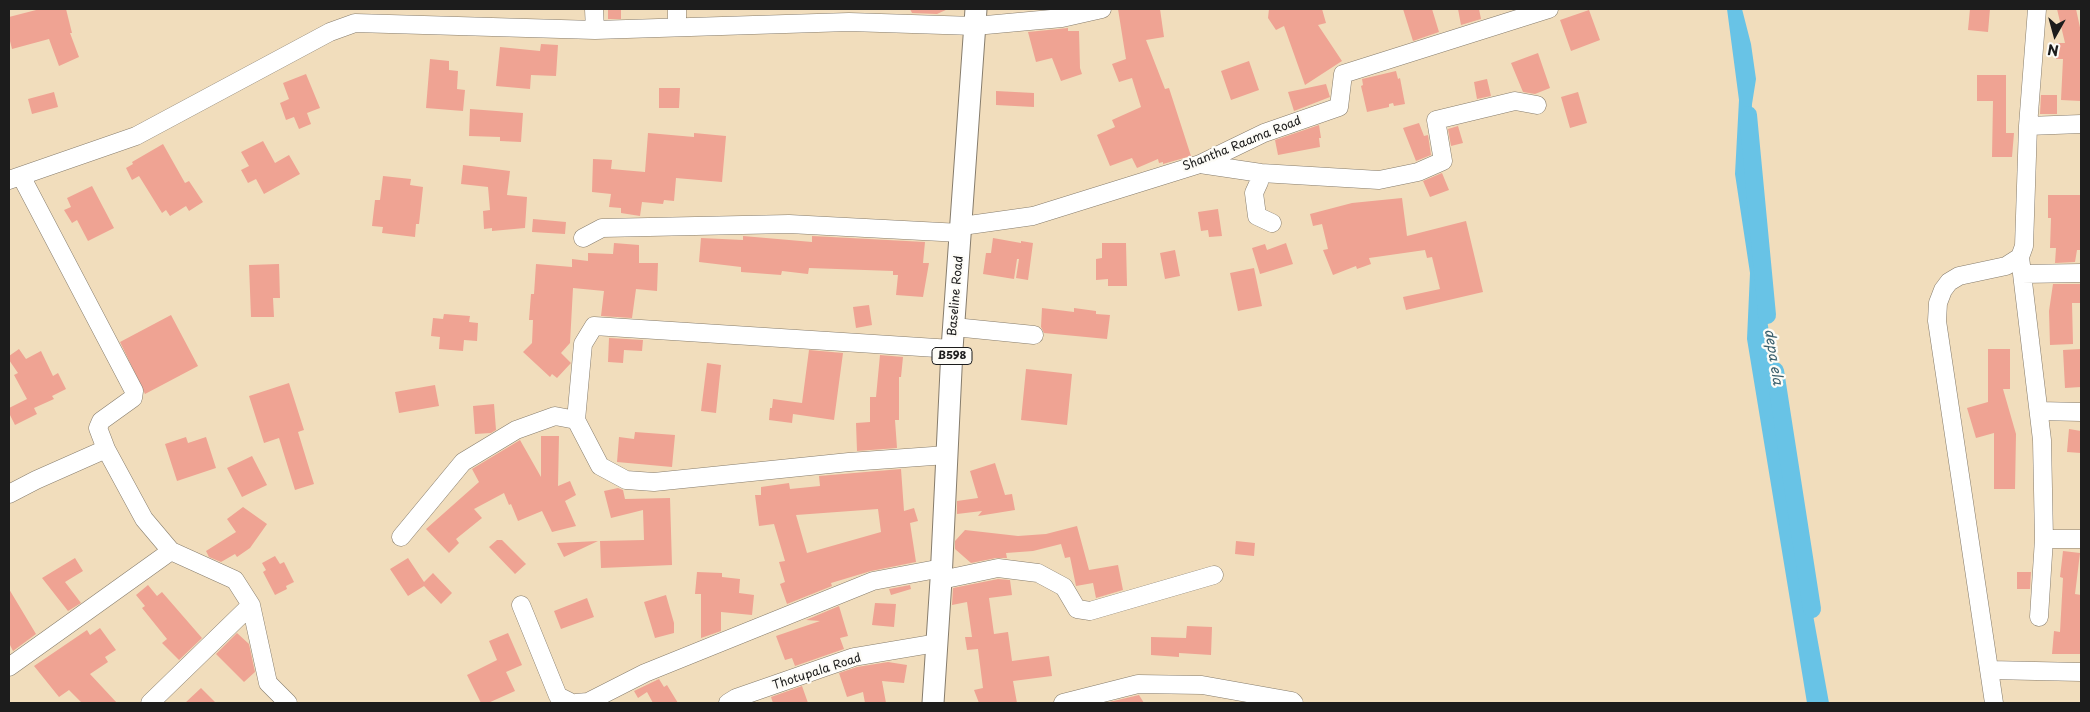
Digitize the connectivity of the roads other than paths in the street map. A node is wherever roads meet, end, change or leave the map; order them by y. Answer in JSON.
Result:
{"nodes":[{"id":1,"x":594,"y":9,"type":"edge"},
{"id":2,"x":677,"y":9,"type":"edge"},
{"id":3,"x":1102,"y":9,"type":"edge"},
{"id":4,"x":1549,"y":9,"type":"edge"},
{"id":5,"x":2037,"y":9,"type":"edge"},
{"id":6,"x":975,"y":17,"type":"edge"},
{"id":7,"x":677,"y":27,"type":"junction"},
{"id":8,"x":595,"y":30,"type":"junction"},
{"id":9,"x":1537,"y":105,"type":"dead end"},
{"id":10,"x":2081,"y":124,"type":"edge"},
{"id":11,"x":2028,"y":126,"type":"junction"},
{"id":12,"x":1200,"y":164,"type":"junction"},
{"id":13,"x":1261,"y":173,"type":"junction"},
{"id":14,"x":15,"y":178,"type":"edge"},
{"id":15,"x":1272,"y":223,"type":"dead end"},
{"id":16,"x":962,"y":230,"type":"junction"},
{"id":17,"x":583,"y":238,"type":"dead end"},
{"id":18,"x":2021,"y":265,"type":"junction"},
{"id":19,"x":2081,"y":273,"type":"edge"},
{"id":20,"x":954,"y":327,"type":"junction"},
{"id":21,"x":1034,"y":335,"type":"dead end"},
{"id":22,"x":952,"y":349,"type":"junction"},
{"id":23,"x":2040,"y":411,"type":"junction"},
{"id":24,"x":2081,"y":412,"type":"edge"},
{"id":25,"x":576,"y":420,"type":"junction"},
{"id":26,"x":106,"y":449,"type":"junction"},
{"id":27,"x":947,"y":455,"type":"junction"},
{"id":28,"x":9,"y":494,"type":"edge"},
{"id":29,"x":401,"y":537,"type":"dead end"},
{"id":30,"x":2044,"y":539,"type":"junction"},
{"id":31,"x":2081,"y":539,"type":"edge"},
{"id":32,"x":171,"y":551,"type":"junction"},
{"id":33,"x":942,"y":574,"type":"junction"},
{"id":34,"x":1214,"y":575,"type":"dead end"},
{"id":35,"x":251,"y":605,"type":"junction"},
{"id":36,"x":521,"y":605,"type":"dead end"},
{"id":37,"x":2038,"y":617,"type":"dead end"},
{"id":38,"x":937,"y":643,"type":"junction"},
{"id":39,"x":9,"y":667,"type":"edge"},
{"id":40,"x":1990,"y":670,"type":"junction"},
{"id":41,"x":2081,"y":672,"type":"edge"},
{"id":42,"x":150,"y":703,"type":"edge"},
{"id":43,"x":288,"y":703,"type":"edge"},
{"id":44,"x":572,"y":703,"type":"edge"},
{"id":45,"x":576,"y":703,"type":"edge"},
{"id":46,"x":728,"y":703,"type":"edge"},
{"id":47,"x":933,"y":703,"type":"edge"},
{"id":48,"x":1063,"y":703,"type":"edge"},
{"id":49,"x":1294,"y":703,"type":"edge"},
{"id":50,"x":1994,"y":703,"type":"edge"}],
"edges":[{"from":1,"to":8,"type":"street"},
{"from":2,"to":7,"type":"street"},
{"from":3,"to":6,"type":"street"},
{"from":4,"to":12,"type":"street","name":"Shantha Raama Road"},
{"from":5,"to":11,"type":"street"},
{"from":6,"to":7,"type":"street"},
{"from":6,"to":16,"type":"main road","name":"Baseline Road","number":"B598"},
{"from":7,"to":8,"type":"street"},
{"from":8,"to":14,"type":"street"},
{"from":9,"to":13,"type":"street"},
{"from":10,"to":11,"type":"street"},
{"from":11,"to":18,"type":"street"},
{"from":12,"to":13,"type":"street"},
{"from":12,"to":16,"type":"street","name":"Shantha Raama Road"},
{"from":13,"to":15,"type":"street"},
{"from":14,"to":26,"type":"street"},
{"from":16,"to":17,"type":"street","name":"Shantha Raama Road"},
{"from":16,"to":20,"type":"main road","name":"Baseline Road","number":"B598"},
{"from":18,"to":19,"type":"street"},
{"from":18,"to":23,"type":"street"},
{"from":18,"to":40,"type":"street"},
{"from":20,"to":21,"type":"street"},
{"from":20,"to":22,"type":"main road","name":"Baseline Road","number":"B598"},
{"from":22,"to":25,"type":"street"},
{"from":22,"to":27,"type":"main road","name":"Baseline Road","number":"B598"},
{"from":23,"to":24,"type":"street"},
{"from":23,"to":30,"type":"street"},
{"from":25,"to":27,"type":"street"},
{"from":25,"to":29,"type":"street"},
{"from":26,"to":28,"type":"street"},
{"from":26,"to":32,"type":"street"},
{"from":27,"to":33,"type":"main road","name":"Baseline Road","number":"B598"},
{"from":30,"to":31,"type":"street"},
{"from":30,"to":37,"type":"street"},
{"from":32,"to":35,"type":"street"},
{"from":32,"to":39,"type":"street"},
{"from":33,"to":34,"type":"street"},
{"from":33,"to":38,"type":"main road","name":"Baseline Road","number":"B598"},
{"from":33,"to":45,"type":"street"},
{"from":35,"to":42,"type":"street"},
{"from":35,"to":43,"type":"street"},
{"from":36,"to":44,"type":"street"},
{"from":38,"to":46,"type":"street","name":"Thotupala Road"},
{"from":38,"to":47,"type":"main road","name":"Baseline Road","number":"B598"},
{"from":40,"to":41,"type":"street"},
{"from":40,"to":50,"type":"street"},
{"from":48,"to":49,"type":"street"}]}
